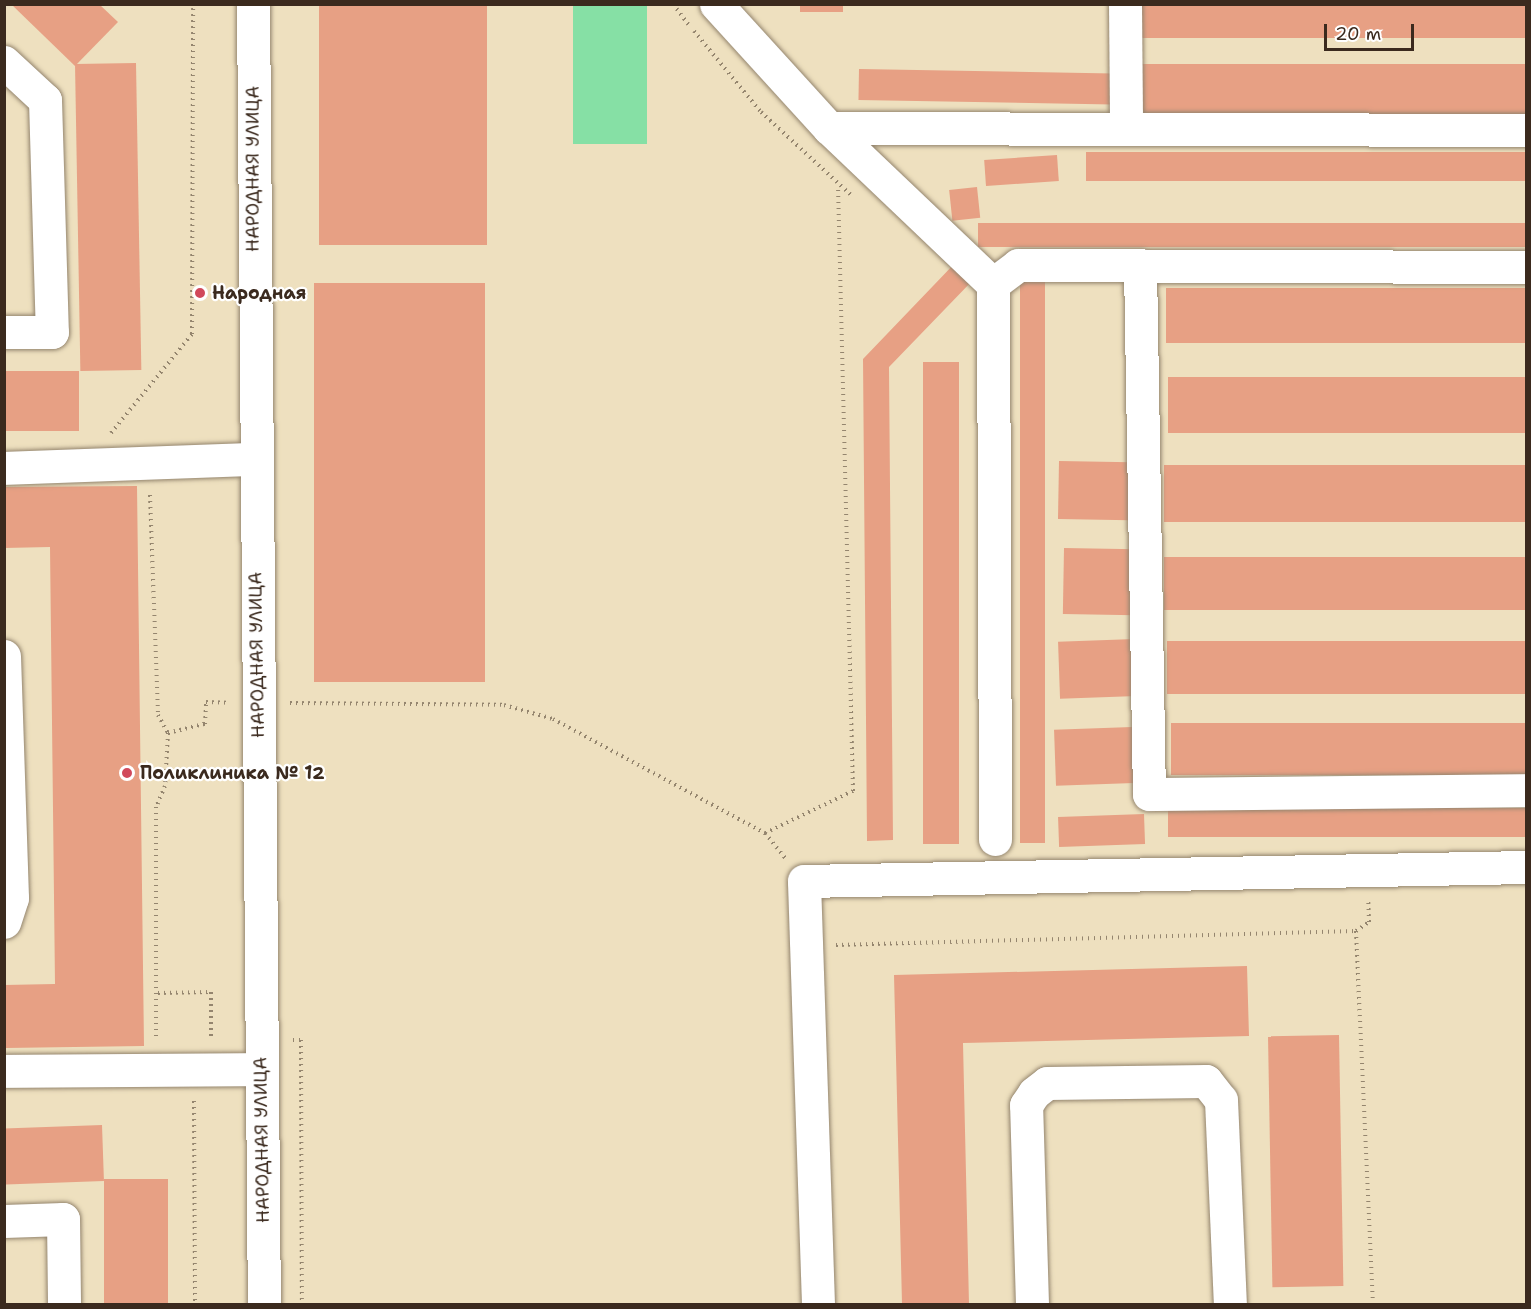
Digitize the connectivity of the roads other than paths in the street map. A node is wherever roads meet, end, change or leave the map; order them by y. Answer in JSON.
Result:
{"nodes":[{"id":1,"x":253,"y":4,"type":"edge"},
{"id":2,"x":716,"y":4,"type":"edge"},
{"id":3,"x":1125,"y":4,"type":"edge"},
{"id":4,"x":4,"y":62,"type":"edge"},
{"id":5,"x":1126,"y":126,"type":"junction"},
{"id":6,"x":829,"y":128,"type":"junction"},
{"id":7,"x":1527,"y":130,"type":"edge"},
{"id":8,"x":1140,"y":265,"type":"junction"},
{"id":9,"x":1527,"y":267,"type":"edge"},
{"id":10,"x":993,"y":284,"type":"junction"},
{"id":11,"x":4,"y":332,"type":"edge"},
{"id":12,"x":254,"y":459,"type":"junction"},
{"id":13,"x":4,"y":468,"type":"edge"},
{"id":14,"x":4,"y":656,"type":"edge"},
{"id":15,"x":1527,"y":790,"type":"edge"},
{"id":16,"x":995,"y":839,"type":"dead end"},
{"id":17,"x":1527,"y":867,"type":"edge"},
{"id":18,"x":4,"y":922,"type":"edge"},
{"id":19,"x":261,"y":1069,"type":"junction"},
{"id":20,"x":4,"y":1071,"type":"edge"},
{"id":21,"x":4,"y":1221,"type":"edge"},
{"id":22,"x":64,"y":1305,"type":"edge"},
{"id":23,"x":264,"y":1305,"type":"edge"},
{"id":24,"x":819,"y":1305,"type":"edge"},
{"id":25,"x":1032,"y":1305,"type":"edge"},
{"id":26,"x":1230,"y":1305,"type":"edge"}],
"edges":[{"from":1,"to":12,"type":"street","name":"НАРОДНАЯ УЛИЦА"},
{"from":2,"to":6,"type":"street"},
{"from":3,"to":5,"type":"street"},
{"from":4,"to":11,"type":"street"},
{"from":5,"to":6,"type":"street"},
{"from":5,"to":7,"type":"street"},
{"from":6,"to":10,"type":"street"},
{"from":8,"to":9,"type":"street"},
{"from":8,"to":10,"type":"street"},
{"from":8,"to":15,"type":"street"},
{"from":10,"to":16,"type":"street"},
{"from":12,"to":13,"type":"street"},
{"from":12,"to":19,"type":"street","name":"НАРОДНАЯ УЛИЦА"},
{"from":14,"to":18,"type":"street"},
{"from":17,"to":24,"type":"street"},
{"from":19,"to":20,"type":"street"},
{"from":19,"to":23,"type":"street","name":"НАРОДНАЯ УЛИЦА"},
{"from":21,"to":22,"type":"street"},
{"from":25,"to":26,"type":"street"}]}
